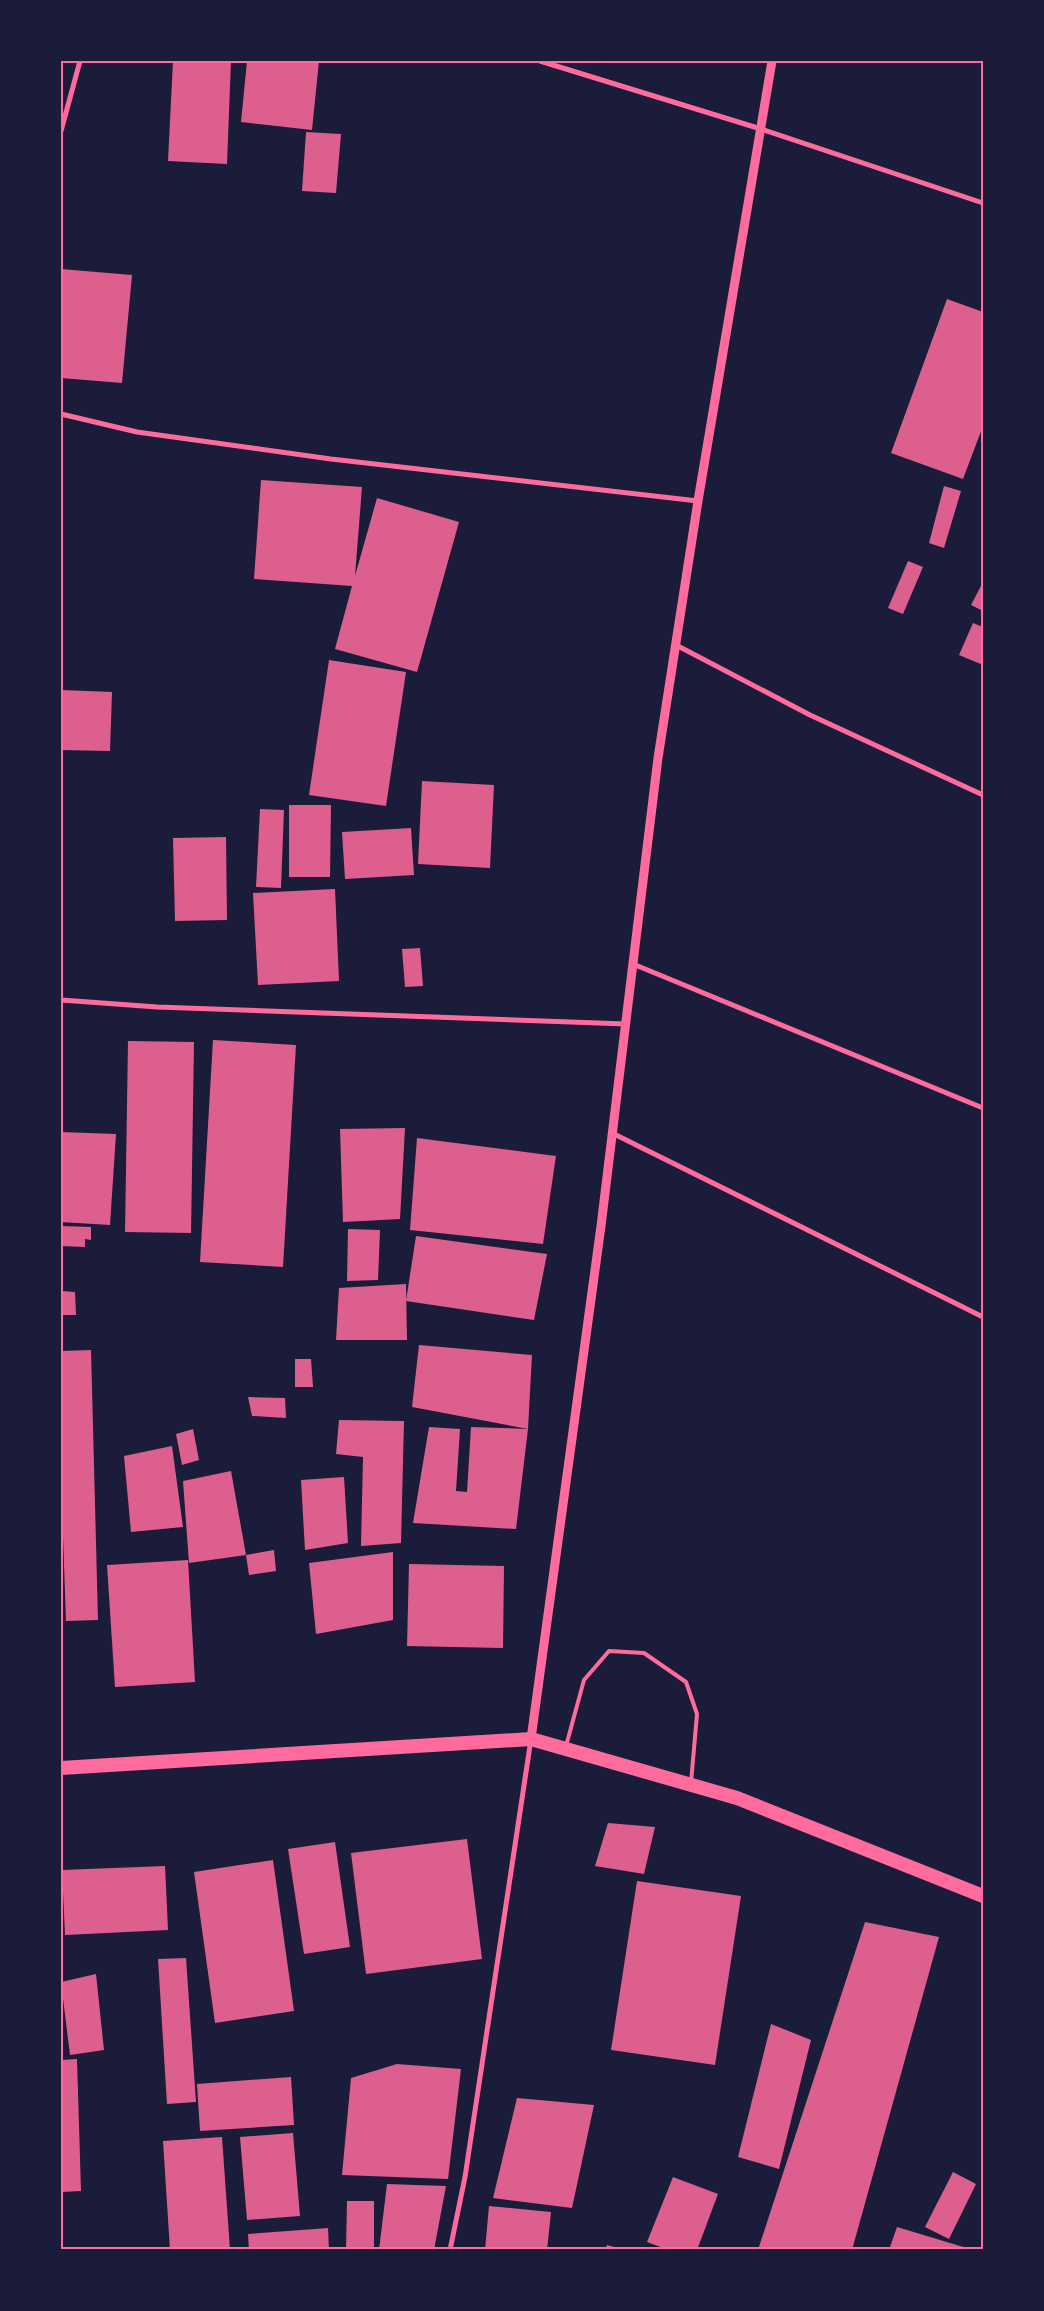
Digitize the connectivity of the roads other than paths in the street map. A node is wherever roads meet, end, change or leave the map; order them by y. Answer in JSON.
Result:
{"nodes":[{"id":1,"x":80,"y":61,"type":"edge"},
{"id":2,"x":540,"y":61,"type":"edge"},
{"id":3,"x":772,"y":61,"type":"edge"},
{"id":4,"x":761,"y":129,"type":"junction"},
{"id":5,"x":61,"y":131,"type":"edge"},
{"id":6,"x":983,"y":203,"type":"edge"},
{"id":7,"x":61,"y":414,"type":"edge"},
{"id":8,"x":698,"y":501,"type":"junction"},
{"id":9,"x":676,"y":645,"type":"junction"},
{"id":10,"x":983,"y":795,"type":"edge"},
{"id":11,"x":633,"y":964,"type":"junction"},
{"id":12,"x":61,"y":1000,"type":"edge"},
{"id":13,"x":626,"y":1024,"type":"junction"},
{"id":14,"x":983,"y":1108,"type":"edge"},
{"id":15,"x":612,"y":1133,"type":"junction"},
{"id":16,"x":983,"y":1317,"type":"edge"},
{"id":17,"x":531,"y":1739,"type":"junction"},
{"id":18,"x":566,"y":1749,"type":"junction"},
{"id":19,"x":61,"y":1768,"type":"edge"},
{"id":20,"x":691,"y":1785,"type":"junction"},
{"id":21,"x":983,"y":1896,"type":"edge"},
{"id":22,"x":450,"y":2250,"type":"edge"}],
"edges":[{"from":1,"to":5,"type":"street"},
{"from":2,"to":4,"type":"street"},
{"from":3,"to":4,"type":"street"},
{"from":4,"to":6,"type":"street"},
{"from":4,"to":8,"type":"street"},
{"from":7,"to":8,"type":"street"},
{"from":8,"to":9,"type":"street"},
{"from":9,"to":10,"type":"street"},
{"from":9,"to":11,"type":"street"},
{"from":11,"to":13,"type":"street"},
{"from":11,"to":14,"type":"street"},
{"from":12,"to":13,"type":"street"},
{"from":13,"to":15,"type":"street"},
{"from":15,"to":16,"type":"street"},
{"from":15,"to":17,"type":"street"},
{"from":17,"to":18,"type":"highway"},
{"from":17,"to":19,"type":"highway"},
{"from":17,"to":22,"type":"street"},
{"from":18,"to":20,"type":"highway"},
{"from":18,"to":20,"type":"lane"},
{"from":20,"to":21,"type":"highway"}]}
